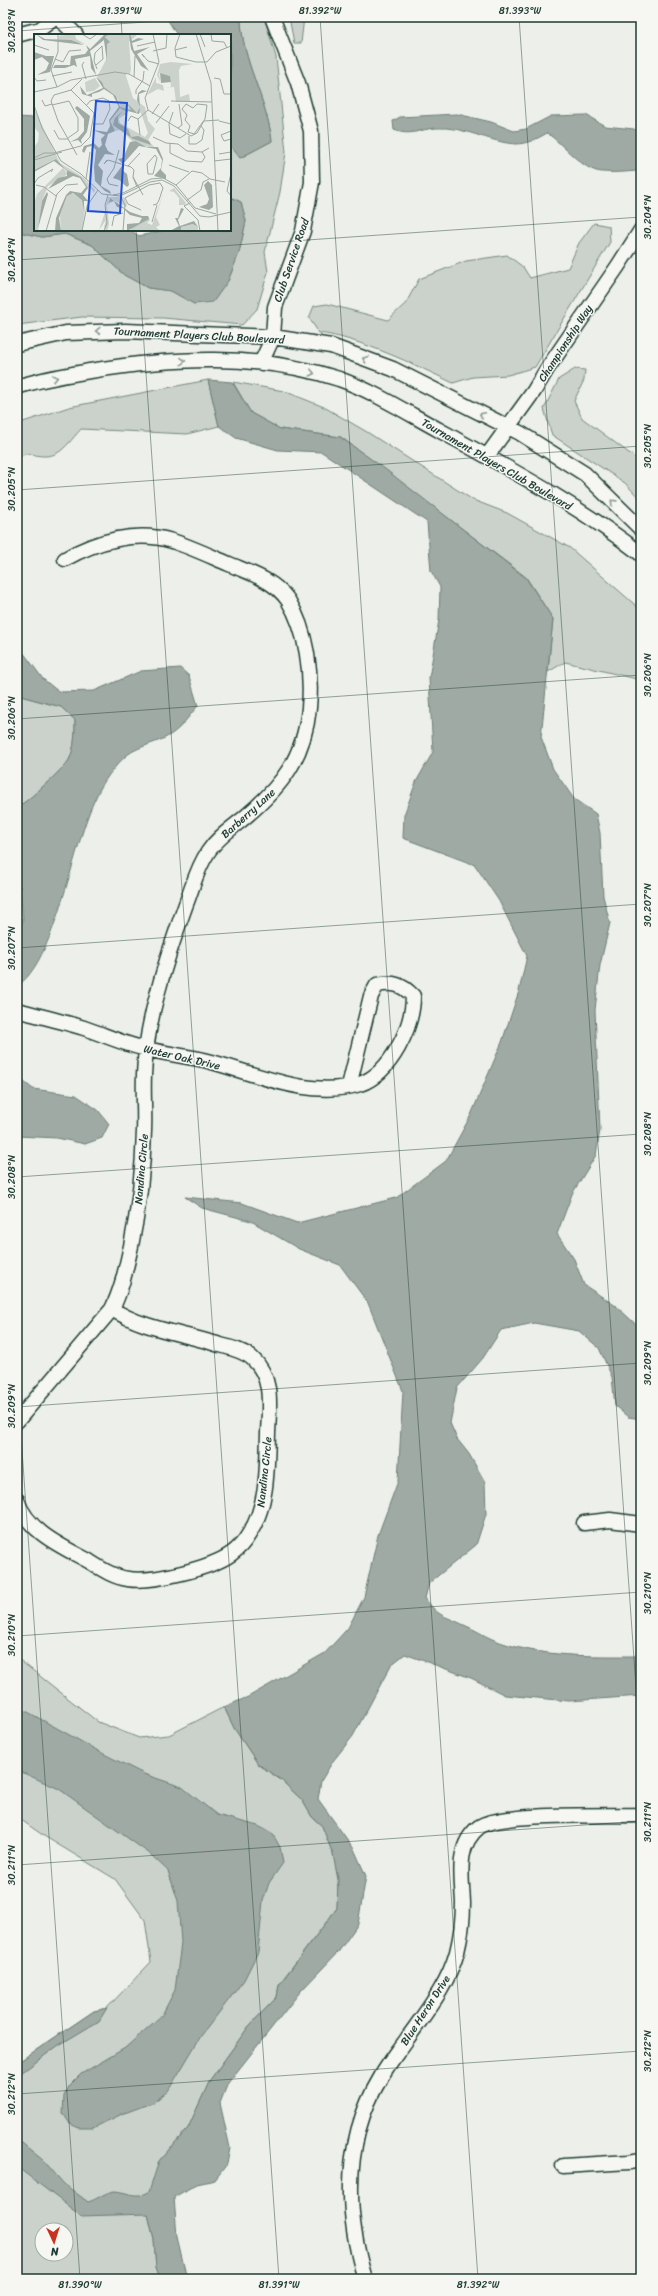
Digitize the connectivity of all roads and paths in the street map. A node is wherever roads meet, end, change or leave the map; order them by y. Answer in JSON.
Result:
{"nodes":[{"id":1,"x":57,"y":17,"type":"edge"},
{"id":2,"x":272,"y":17,"type":"edge"},
{"id":3,"x":75,"y":34,"type":"edge"},
{"id":4,"x":17,"y":35,"type":"edge"},
{"id":5,"x":641,"y":230,"type":"edge"},
{"id":6,"x":272,"y":337,"type":"junction"},
{"id":7,"x":17,"y":344,"type":"edge"},
{"id":8,"x":261,"y":363,"type":"junction"},
{"id":9,"x":18,"y":383,"type":"edge"},
{"id":10,"x":508,"y":428,"type":"junction"},
{"id":11,"x":487,"y":456,"type":"junction"},
{"id":12,"x":641,"y":529,"type":"edge"},
{"id":13,"x":641,"y":554,"type":"edge"},
{"id":14,"x":66,"y":560,"type":"dead end"},
{"id":15,"x":17,"y":1010,"type":"edge"},
{"id":16,"x":146,"y":1049,"type":"junction"},
{"id":17,"x":349,"y":1086,"type":"junction"},
{"id":18,"x":112,"y":1309,"type":"junction"},
{"id":19,"x":17,"y":1421,"type":"edge"},
{"id":20,"x":17,"y":1500,"type":"edge"},
{"id":21,"x":584,"y":1523,"type":"dead end"},
{"id":22,"x":641,"y":1524,"type":"edge"},
{"id":23,"x":641,"y":1815,"type":"edge"},
{"id":24,"x":641,"y":2160,"type":"edge"},
{"id":25,"x":562,"y":2166,"type":"dead end"},
{"id":26,"x":365,"y":2279,"type":"edge"}],
"edges":[{"from":1,"to":3,"type":"street"},
{"from":1,"to":4,"type":"street"},
{"from":2,"to":6,"type":"street","name":"Club Service Road"},
{"from":5,"to":10,"type":"street","name":"Championship Way"},
{"from":6,"to":7,"type":"street","name":"Tournament Players Club Boulevard","one_way":true},
{"from":6,"to":8,"type":"street","name":"Club Service Road"},
{"from":10,"to":6,"type":"street","name":"Tournament Players Club Boulevard","one_way":true},
{"from":9,"to":8,"type":"street","name":"Tournament Players Club Boulevard","one_way":true},
{"from":8,"to":11,"type":"street","name":"Tournament Players Club Boulevard","one_way":true},
{"from":10,"to":11,"type":"street","name":"Championship Way"},
{"from":12,"to":10,"type":"street","name":"Tournament Players Club Boulevard","one_way":true},
{"from":11,"to":13,"type":"street","name":"Tournament Players Club Boulevard"},
{"from":14,"to":16,"type":"street","name":"Barberry Lane"},
{"from":15,"to":16,"type":"street","name":"Water Oak Drive"},
{"from":16,"to":17,"type":"street","name":"Water Oak Drive"},
{"from":16,"to":18,"type":"street","name":"Nandina Circle"},
{"from":17,"to":17,"type":"street","name":"Water Oak Drive"},
{"from":18,"to":19,"type":"street","name":"Nandina Circle"},
{"from":18,"to":20,"type":"street","name":"Nandina Circle"},
{"from":21,"to":22,"type":"street"},
{"from":23,"to":26,"type":"street","name":"Blue Heron Drive"},
{"from":24,"to":25,"type":"street"}]}
